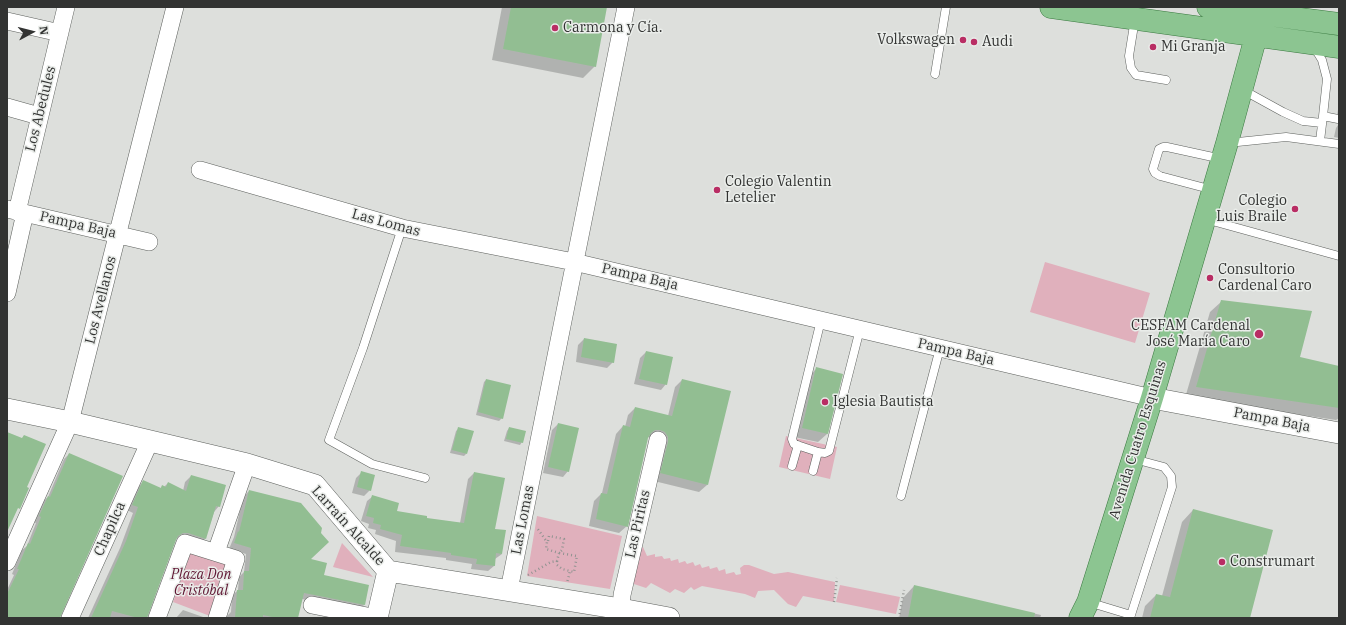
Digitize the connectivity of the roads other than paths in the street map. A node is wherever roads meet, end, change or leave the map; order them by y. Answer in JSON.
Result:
{"nodes":[{"id":1,"x":66,"y":7,"type":"edge"},
{"id":2,"x":175,"y":7,"type":"edge"},
{"id":3,"x":626,"y":7,"type":"edge"},
{"id":4,"x":946,"y":7,"type":"edge"},
{"id":5,"x":1051,"y":7,"type":"edge"},
{"id":6,"x":1221,"y":8,"type":"edge"},
{"id":7,"x":1262,"y":10,"type":"edge"},
{"id":8,"x":1135,"y":18,"type":"junction"},
{"id":9,"x":7,"y":21,"type":"edge"},
{"id":10,"x":1339,"y":24,"type":"edge"},
{"id":11,"x":60,"y":33,"type":"junction"},
{"id":12,"x":1256,"y":36,"type":"junction"},
{"id":13,"x":1312,"y":43,"type":"junction"},
{"id":14,"x":1339,"y":47,"type":"edge"},
{"id":15,"x":935,"y":74,"type":"dead end"},
{"id":16,"x":1166,"y":80,"type":"dead end"},
{"id":17,"x":1242,"y":90,"type":"junction"},
{"id":18,"x":7,"y":107,"type":"edge"},
{"id":19,"x":39,"y":116,"type":"junction"},
{"id":20,"x":1338,"y":119,"type":"edge"},
{"id":21,"x":1323,"y":120,"type":"junction"},
{"id":22,"x":1320,"y":141,"type":"junction"},
{"id":23,"x":1339,"y":144,"type":"edge"},
{"id":24,"x":1225,"y":151,"type":"junction"},
{"id":25,"x":200,"y":170,"type":"dead end"},
{"id":26,"x":1213,"y":190,"type":"junction"},
{"id":27,"x":16,"y":211,"type":"edge"},
{"id":28,"x":1205,"y":219,"type":"junction"},
{"id":29,"x":402,"y":228,"type":"junction"},
{"id":30,"x":117,"y":235,"type":"junction"},
{"id":31,"x":149,"y":242,"type":"dead end"},
{"id":32,"x":1339,"y":256,"type":"edge"},
{"id":33,"x":574,"y":262,"type":"junction"},
{"id":34,"x":7,"y":293,"type":"edge"},
{"id":35,"x":821,"y":320,"type":"junction"},
{"id":36,"x":860,"y":329,"type":"junction"},
{"id":37,"x":940,"y":348,"type":"junction"},
{"id":38,"x":1152,"y":398,"type":"junction"},
{"id":39,"x":7,"y":409,"type":"edge"},
{"id":40,"x":70,"y":422,"type":"junction"},
{"id":41,"x":1339,"y":433,"type":"edge"},
{"id":42,"x":658,"y":440,"type":"dead end"},
{"id":43,"x":150,"y":441,"type":"junction"},
{"id":44,"x":798,"y":445,"type":"junction"},
{"id":45,"x":818,"y":452,"type":"junction"},
{"id":46,"x":1133,"y":459,"type":"junction"},
{"id":47,"x":247,"y":464,"type":"junction"},
{"id":48,"x":792,"y":466,"type":"dead end"},
{"id":49,"x":814,"y":471,"type":"dead end"},
{"id":50,"x":425,"y":478,"type":"dead end"},
{"id":51,"x":901,"y":496,"type":"dead end"},
{"id":52,"x":216,"y":552,"type":"junction"},
{"id":53,"x":7,"y":562,"type":"edge"},
{"id":54,"x":388,"y":571,"type":"junction"},
{"id":55,"x":509,"y":590,"type":"junction"},
{"id":56,"x":312,"y":605,"type":"dead end"},
{"id":57,"x":610,"y":609,"type":"junction"},
{"id":58,"x":1084,"y":610,"type":"edge"},
{"id":59,"x":1131,"y":617,"type":"edge"},
{"id":60,"x":70,"y":618,"type":"edge"},
{"id":61,"x":157,"y":618,"type":"edge"},
{"id":62,"x":217,"y":618,"type":"edge"},
{"id":63,"x":377,"y":618,"type":"edge"},
{"id":64,"x":669,"y":618,"type":"edge"}],
"edges":[{"from":1,"to":11,"type":"street","name":"Los Abedules"},
{"from":2,"to":30,"type":"street","name":"Los Avellanos"},
{"from":3,"to":33,"type":"street","name":"Las Lomas"},
{"from":4,"to":15,"type":"lane"},
{"from":5,"to":8,"type":"main road"},
{"from":6,"to":7,"type":"main road"},
{"from":7,"to":10,"type":"main road"},
{"from":7,"to":12,"type":"main road","name":"Avenida Cuatro Esquinas"},
{"from":8,"to":12,"type":"main road"},
{"from":8,"to":16,"type":"lane"},
{"from":9,"to":11,"type":"street"},
{"from":11,"to":19,"type":"street","name":"Los Abedules"},
{"from":12,"to":13,"type":"main road"},
{"from":12,"to":17,"type":"main road","name":"Avenida Cuatro Esquinas"},
{"from":13,"to":14,"type":"main road"},
{"from":13,"to":21,"type":"lane"},
{"from":17,"to":21,"type":"lane"},
{"from":17,"to":24,"type":"main road","name":"Avenida Cuatro Esquinas"},
{"from":18,"to":19,"type":"street"},
{"from":19,"to":27,"type":"street","name":"Los Abedules"},
{"from":20,"to":21,"type":"lane"},
{"from":21,"to":22,"type":"lane"},
{"from":22,"to":23,"type":"lane"},
{"from":22,"to":24,"type":"lane"},
{"from":24,"to":26,"type":"main road","name":"Avenida Cuatro Esquinas"},
{"from":24,"to":26,"type":"lane"},
{"from":25,"to":29,"type":"street","name":"Las Lomas"},
{"from":26,"to":28,"type":"main road","name":"Avenida Cuatro Esquinas"},
{"from":27,"to":30,"type":"street","name":"Pampa Baja"},
{"from":27,"to":34,"type":"street","name":"Los Abedules"},
{"from":28,"to":32,"type":"lane"},
{"from":28,"to":38,"type":"main road","name":"Avenida Cuatro Esquinas"},
{"from":29,"to":33,"type":"street","name":"Las Lomas"},
{"from":29,"to":50,"type":"lane"},
{"from":30,"to":31,"type":"street","name":"Pampa Baja"},
{"from":30,"to":40,"type":"street","name":"Los Avellanos"},
{"from":33,"to":35,"type":"street","name":"Pampa Baja"},
{"from":33,"to":55,"type":"street","name":"Las Lomas"},
{"from":35,"to":36,"type":"street","name":"Pampa Baja"},
{"from":35,"to":44,"type":"lane"},
{"from":36,"to":37,"type":"street","name":"Pampa Baja"},
{"from":36,"to":45,"type":"lane"},
{"from":37,"to":38,"type":"street","name":"Pampa Baja"},
{"from":37,"to":51,"type":"lane"},
{"from":38,"to":41,"type":"street","name":"Pampa Baja"},
{"from":38,"to":46,"type":"main road","name":"Avenida Cuatro Esquinas"},
{"from":39,"to":40,"type":"street","name":"Larraín Alcalde"},
{"from":40,"to":43,"type":"street","name":"Larraín Alcalde"},
{"from":40,"to":53,"type":"street","name":"Los Avellanos"},
{"from":42,"to":57,"type":"street","name":"Las Piritas"},
{"from":43,"to":47,"type":"street","name":"Larraín Alcalde"},
{"from":43,"to":60,"type":"street","name":"Chapilca"},
{"from":44,"to":45,"type":"lane"},
{"from":44,"to":48,"type":"lane"},
{"from":45,"to":49,"type":"lane"},
{"from":46,"to":58,"type":"main road","name":"Avenida Cuatro Esquinas"},
{"from":46,"to":59,"type":"lane"},
{"from":47,"to":52,"type":"street"},
{"from":47,"to":54,"type":"street","name":"Larraín Alcalde"},
{"from":52,"to":61,"type":"street"},
{"from":52,"to":62,"type":"street"},
{"from":54,"to":55,"type":"street","name":"Larraín Alcalde"},
{"from":54,"to":63,"type":"street"},
{"from":55,"to":57,"type":"street","name":"Larraín Alcalde"},
{"from":56,"to":63,"type":"street"},
{"from":57,"to":64,"type":"street","name":"Larraín Alcalde"},
{"from":58,"to":59,"type":"lane"}]}
